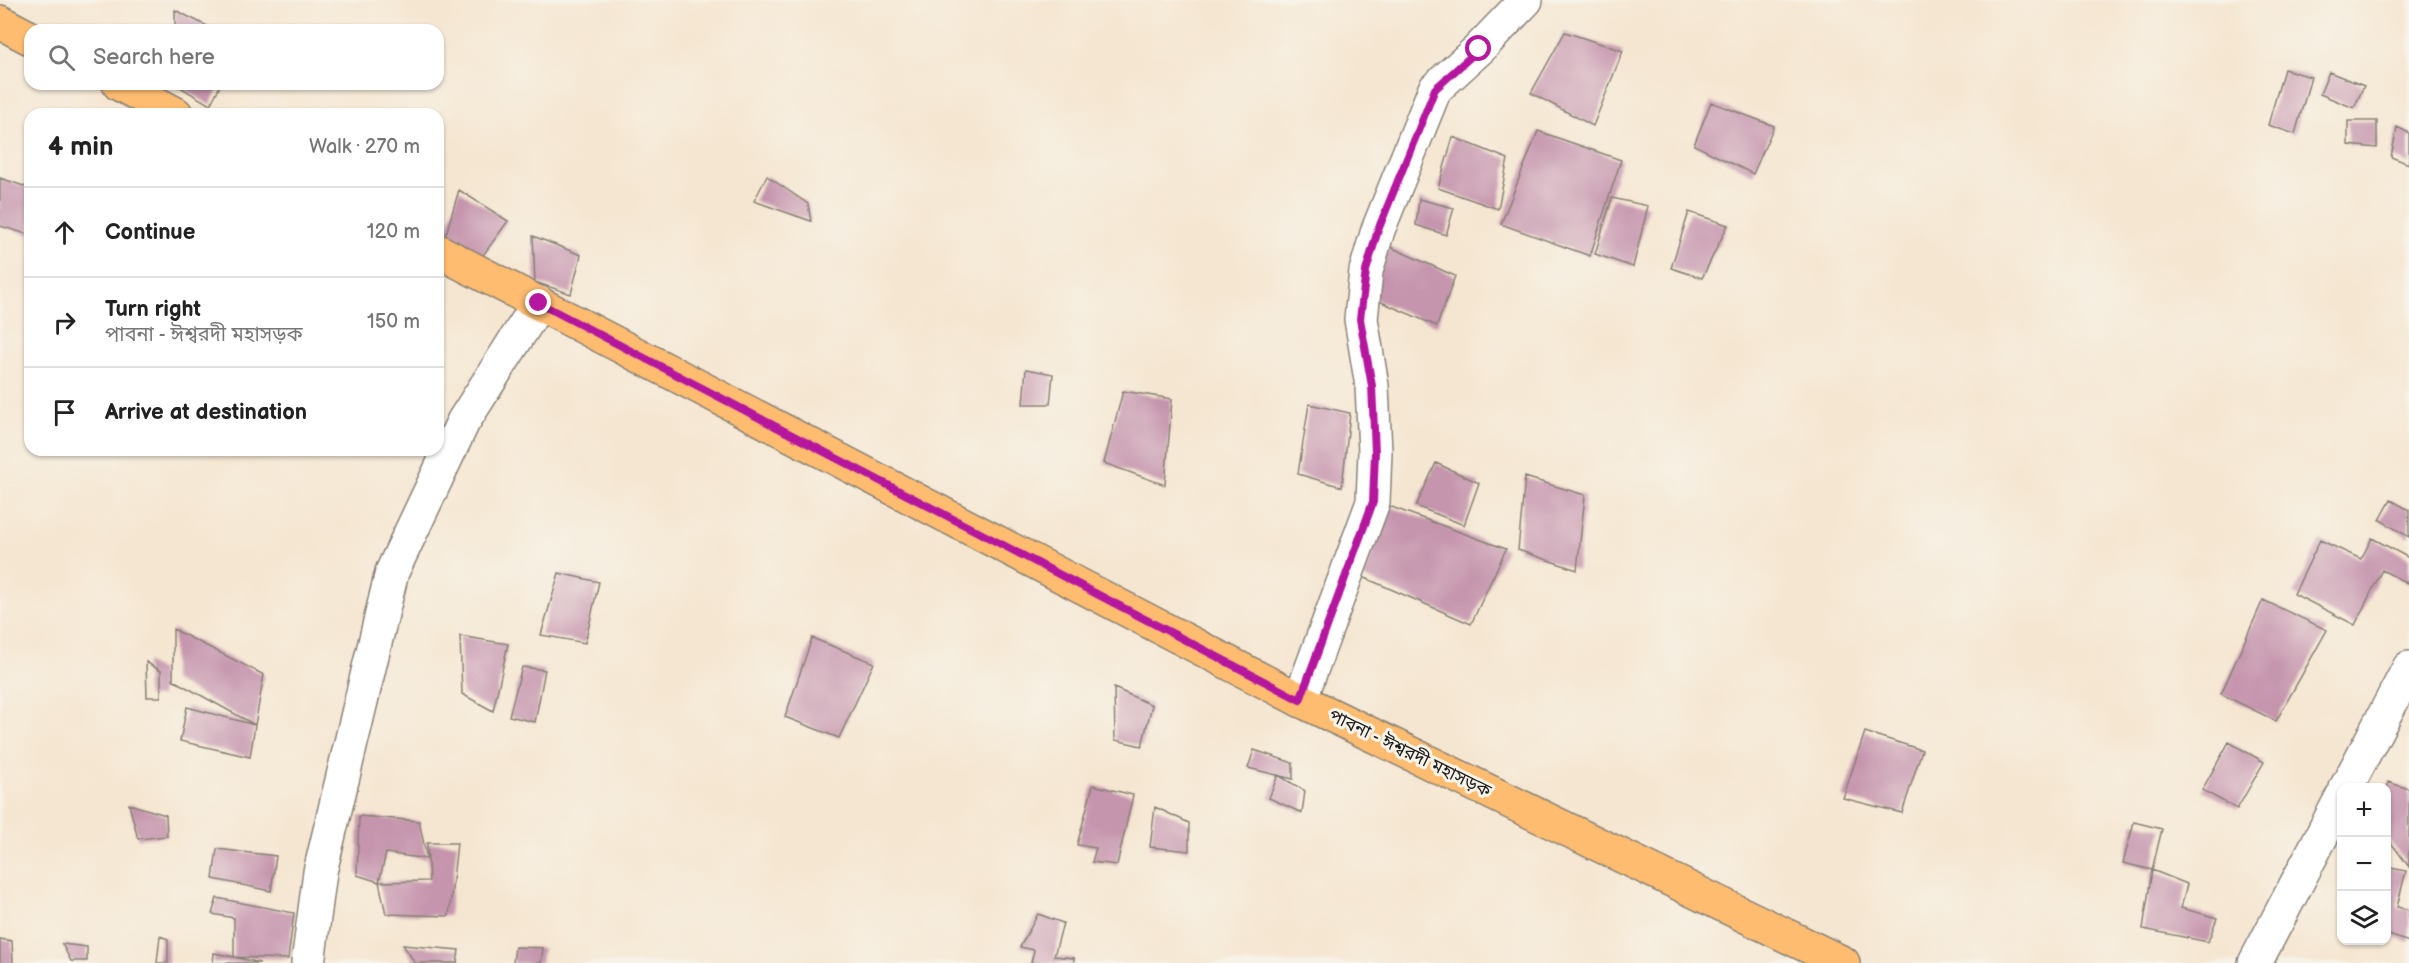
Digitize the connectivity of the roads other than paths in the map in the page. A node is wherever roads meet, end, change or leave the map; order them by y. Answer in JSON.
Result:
{"nodes":[{"id":1,"x":1526,"y":0,"type":"edge"},
{"id":2,"x":0,"y":22,"type":"edge"},
{"id":3,"x":24,"y":35,"type":"edge"},
{"id":4,"x":130,"y":90,"type":"edge"},
{"id":5,"x":165,"y":108,"type":"edge"},
{"id":6,"x":444,"y":254,"type":"edge"},
{"id":7,"x":539,"y":303,"type":"junction"},
{"id":8,"x":2409,"y":668,"type":"edge"},
{"id":9,"x":1300,"y":700,"type":"junction"},
{"id":10,"x":2349,"y":783,"type":"edge"},
{"id":11,"x":2337,"y":807,"type":"edge"},
{"id":12,"x":308,"y":963,"type":"edge"},
{"id":13,"x":1843,"y":963,"type":"edge"},
{"id":14,"x":2255,"y":963,"type":"edge"}],
"edges":[{"from":1,"to":9,"type":"street"},
{"from":2,"to":3,"type":"main road"},
{"from":4,"to":5,"type":"main road"},
{"from":6,"to":7,"type":"main road","name":"পাবনা - ঈশ্বরদী মহাসড়ক"},
{"from":7,"to":9,"type":"main road","name":"পাবনা - ঈশ্বরদী মহাসড়ক"},
{"from":7,"to":12,"type":"street"},
{"from":8,"to":10,"type":"street"},
{"from":9,"to":13,"type":"main road","name":"পাবনা - ঈশ্বরদী মহাসড়ক"},
{"from":11,"to":14,"type":"street"}]}
